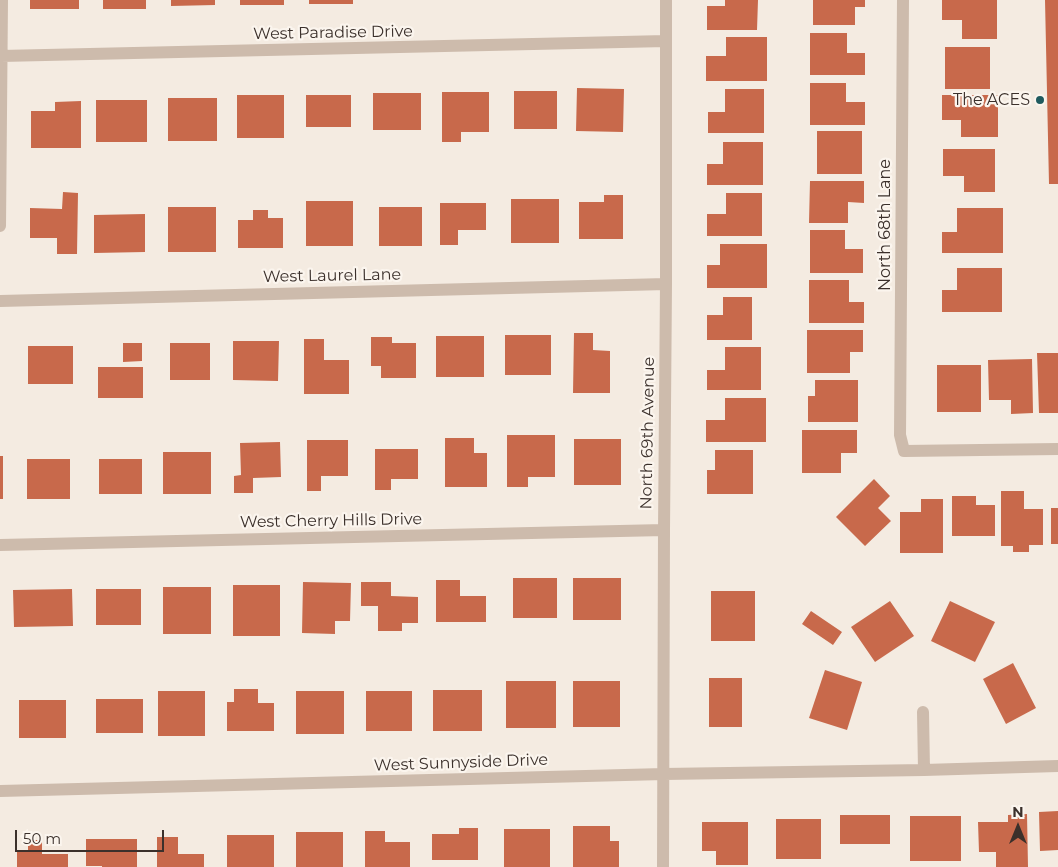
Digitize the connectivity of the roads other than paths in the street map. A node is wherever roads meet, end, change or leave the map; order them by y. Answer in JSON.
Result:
{"nodes":[{"id":1,"x":2,"y":0,"type":"edge"},
{"id":2,"x":666,"y":0,"type":"edge"},
{"id":3,"x":903,"y":0,"type":"edge"},
{"id":4,"x":666,"y":41,"type":"junction"},
{"id":5,"x":1,"y":56,"type":"edge"},
{"id":6,"x":0,"y":226,"type":"edge"},
{"id":7,"x":666,"y":284,"type":"junction"},
{"id":8,"x":0,"y":301,"type":"edge"},
{"id":9,"x":1058,"y":449,"type":"edge"},
{"id":10,"x":664,"y":530,"type":"junction"},
{"id":11,"x":0,"y":545,"type":"edge"},
{"id":12,"x":923,"y":712,"type":"dead end"},
{"id":13,"x":1058,"y":766,"type":"edge"},
{"id":14,"x":924,"y":770,"type":"junction"},
{"id":15,"x":664,"y":774,"type":"junction"},
{"id":16,"x":0,"y":791,"type":"edge"},
{"id":17,"x":663,"y":867,"type":"edge"}],
"edges":[{"from":1,"to":5,"type":"street"},
{"from":2,"to":4,"type":"street","name":"North 69th Avenue"},
{"from":3,"to":9,"type":"street","name":"North 68th Lane"},
{"from":4,"to":5,"type":"street","name":"West Paradise Drive"},
{"from":4,"to":7,"type":"street","name":"North 69th Avenue"},
{"from":5,"to":6,"type":"street"},
{"from":7,"to":8,"type":"street","name":"West Laurel Lane"},
{"from":7,"to":10,"type":"street","name":"North 69th Avenue"},
{"from":10,"to":11,"type":"street","name":"West Cherry Hills Drive"},
{"from":10,"to":15,"type":"street","name":"North 69th Avenue"},
{"from":12,"to":14,"type":"street"},
{"from":13,"to":14,"type":"street","name":"West Sunnyside Drive"},
{"from":14,"to":15,"type":"street","name":"West Sunnyside Drive"},
{"from":15,"to":16,"type":"street","name":"West Sunnyside Drive"},
{"from":15,"to":17,"type":"street","name":"North 69th Avenue"}]}
